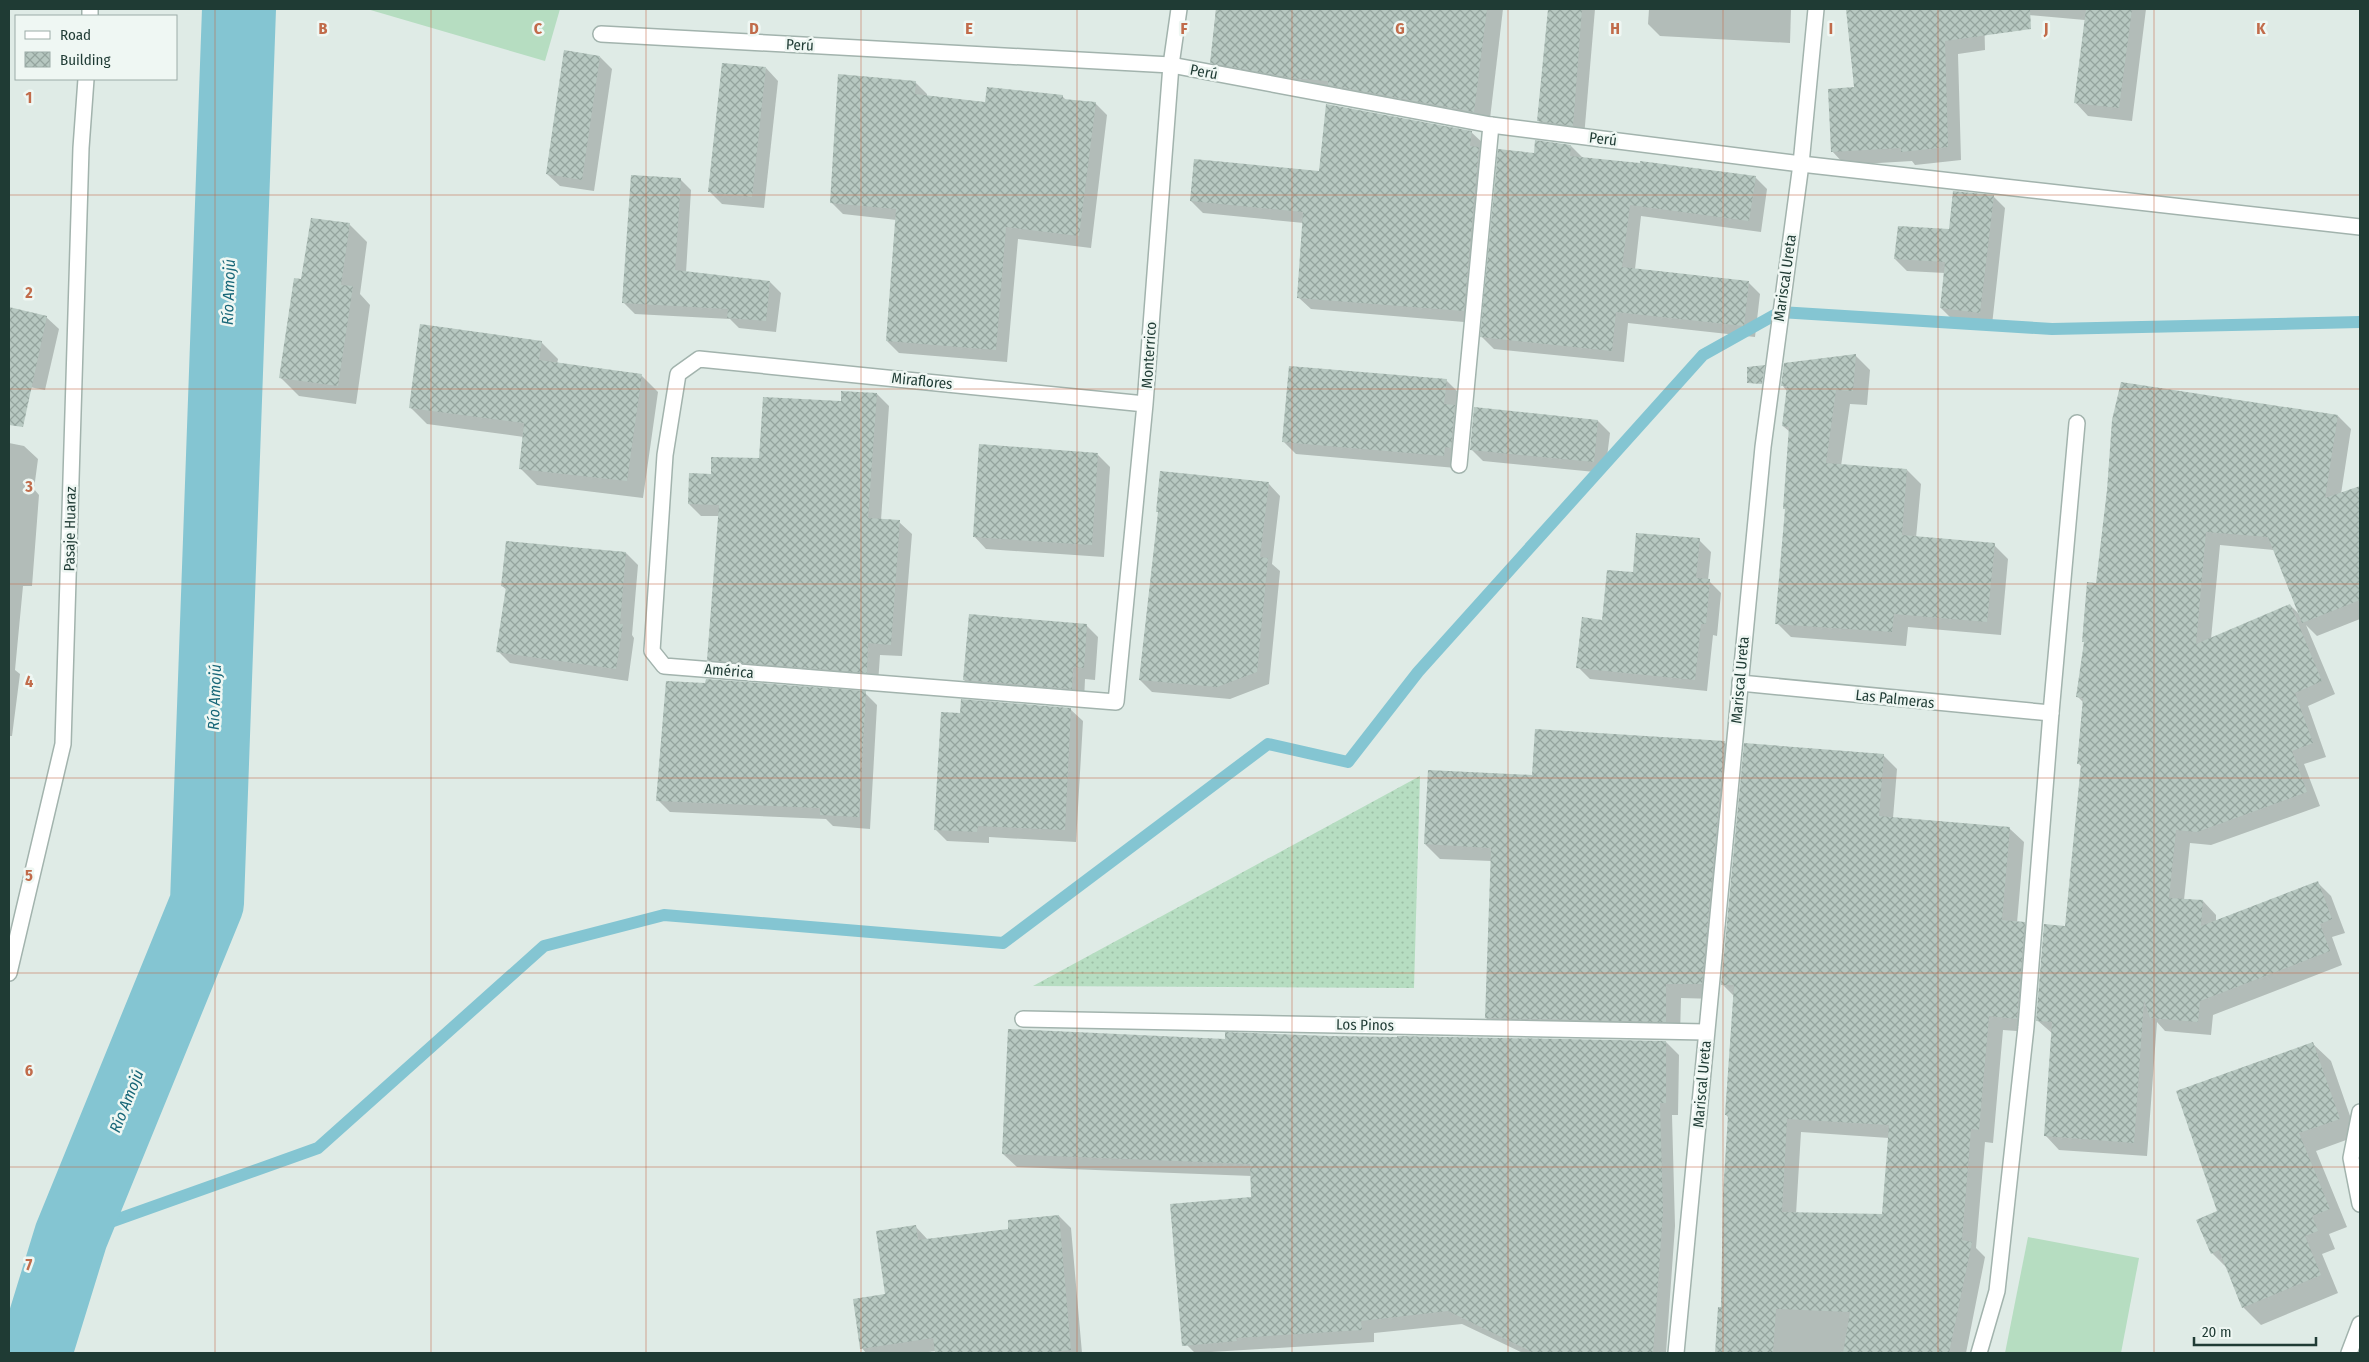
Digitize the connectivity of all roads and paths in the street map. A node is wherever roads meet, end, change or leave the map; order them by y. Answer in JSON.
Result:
{"nodes":[{"id":1,"x":1180,"y":9,"type":"edge"},
{"id":2,"x":1816,"y":9,"type":"edge"},
{"id":3,"x":601,"y":34,"type":"dead end"},
{"id":4,"x":1171,"y":66,"type":"junction"},
{"id":5,"x":86,"y":80,"type":"edge"},
{"id":6,"x":1491,"y":125,"type":"junction"},
{"id":7,"x":1801,"y":164,"type":"junction"},
{"id":8,"x":2360,"y":227,"type":"edge"},
{"id":9,"x":699,"y":359,"type":"joint"},
{"id":10,"x":1145,"y":404,"type":"junction"},
{"id":11,"x":2077,"y":423,"type":"dead end"},
{"id":12,"x":1459,"y":465,"type":"dead end"},
{"id":13,"x":1740,"y":683,"type":"junction"},
{"id":14,"x":1116,"y":702,"type":"joint"},
{"id":15,"x":2051,"y":714,"type":"junction"},
{"id":16,"x":9,"y":973,"type":"edge"},
{"id":17,"x":1023,"y":1019,"type":"dead end"},
{"id":18,"x":1706,"y":1032,"type":"junction"},
{"id":19,"x":2360,"y":1112,"type":"edge"},
{"id":20,"x":2360,"y":1204,"type":"edge"},
{"id":21,"x":2360,"y":1324,"type":"edge"},
{"id":22,"x":1676,"y":1353,"type":"edge"},
{"id":23,"x":1979,"y":1353,"type":"edge"},
{"id":24,"x":2349,"y":1353,"type":"edge"}],
"edges":[{"from":1,"to":4,"type":"street","name":"Monterrico"},
{"from":2,"to":7,"type":"street","name":"Mariscal Ureta"},
{"from":3,"to":4,"type":"street","name":"Perú"},
{"from":4,"to":6,"type":"street","name":"Perú"},
{"from":4,"to":10,"type":"street","name":"Monterrico"},
{"from":5,"to":16,"type":"street","name":"Pasaje Huaraz"},
{"from":6,"to":7,"type":"street","name":"Perú"},
{"from":6,"to":12,"type":"street"},
{"from":7,"to":8,"type":"street","name":"Perú"},
{"from":7,"to":13,"type":"street","name":"Mariscal Ureta"},
{"from":9,"to":10,"type":"street","name":"Miraflores"},
{"from":9,"to":14,"type":"street","name":"América"},
{"from":10,"to":14,"type":"street","name":"Monterrico"},
{"from":11,"to":15,"type":"street"},
{"from":13,"to":15,"type":"street","name":"Las Palmeras"},
{"from":13,"to":18,"type":"street","name":"Mariscal Ureta"},
{"from":15,"to":23,"type":"street"},
{"from":17,"to":18,"type":"street","name":"Los Pinos"},
{"from":18,"to":22,"type":"street","name":"Mariscal Ureta"},
{"from":19,"to":20,"type":"street"},
{"from":21,"to":24,"type":"street"}]}
